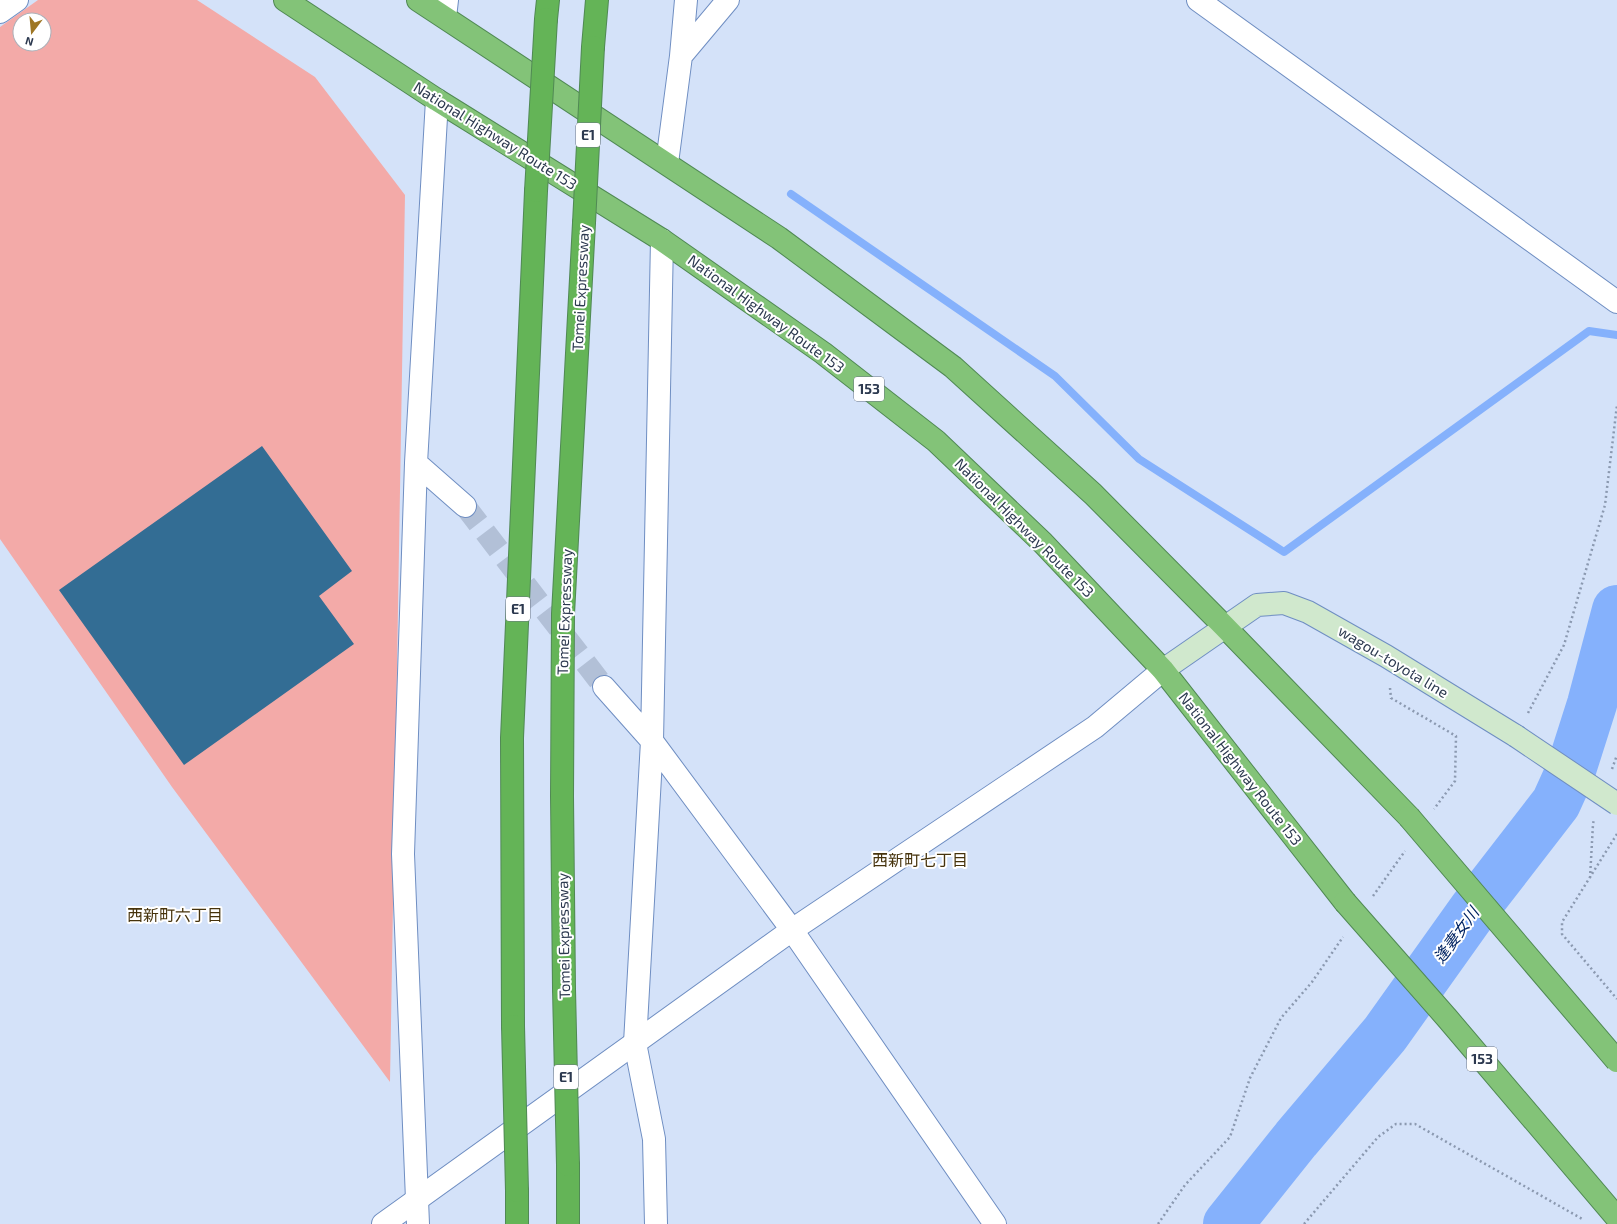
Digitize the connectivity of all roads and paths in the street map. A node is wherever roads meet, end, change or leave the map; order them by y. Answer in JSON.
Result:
{"nodes":[{"id":1,"x":17,"y":0,"type":"edge"},
{"id":2,"x":285,"y":0,"type":"edge"},
{"id":3,"x":418,"y":0,"type":"edge"},
{"id":4,"x":597,"y":0,"type":"edge"},
{"id":5,"x":686,"y":0,"type":"edge"},
{"id":6,"x":728,"y":0,"type":"edge"},
{"id":7,"x":1198,"y":0,"type":"edge"},
{"id":8,"x":446,"y":9,"type":"edge"},
{"id":9,"x":547,"y":9,"type":"edge"},
{"id":10,"x":0,"y":12,"type":"edge"},
{"id":11,"x":681,"y":56,"type":"junction"},
{"id":12,"x":437,"y":100,"type":"junction"},
{"id":13,"x":667,"y":163,"type":"junction"},
{"id":14,"x":662,"y":240,"type":"junction"},
{"id":15,"x":1617,"y":302,"type":"edge"},
{"id":16,"x":1617,"y":405,"type":"edge"},
{"id":17,"x":416,"y":463,"type":"junction"},
{"id":18,"x":465,"y":506,"type":"tunnel mouth"},
{"id":19,"x":1224,"y":626,"type":"junction"},
{"id":20,"x":1386,"y":656,"type":"junction"},
{"id":21,"x":1163,"y":670,"type":"junction"},
{"id":22,"x":604,"y":687,"type":"tunnel mouth"},
{"id":23,"x":1516,"y":736,"type":"junction"},
{"id":24,"x":652,"y":742,"type":"junction"},
{"id":25,"x":1617,"y":804,"type":"edge"},
{"id":26,"x":1432,"y":813,"type":"dead end"},
{"id":27,"x":1617,"y":834,"type":"edge"},
{"id":28,"x":1409,"y":845,"type":"dead end"},
{"id":29,"x":1372,"y":897,"type":"dead end"},
{"id":30,"x":792,"y":930,"type":"junction"},
{"id":31,"x":1344,"y":936,"type":"dead end"},
{"id":32,"x":1617,"y":999,"type":"edge"},
{"id":33,"x":635,"y":1043,"type":"junction"},
{"id":34,"x":1617,"y":1061,"type":"edge"},
{"id":35,"x":418,"y":1199,"type":"junction"},
{"id":36,"x":1617,"y":1218,"type":"edge"},
{"id":37,"x":1586,"y":1221,"type":"dead end"},
{"id":38,"x":383,"y":1224,"type":"edge"},
{"id":39,"x":418,"y":1224,"type":"edge"},
{"id":40,"x":517,"y":1224,"type":"edge"},
{"id":41,"x":568,"y":1224,"type":"edge"},
{"id":42,"x":656,"y":1224,"type":"edge"},
{"id":43,"x":995,"y":1224,"type":"edge"},
{"id":44,"x":1158,"y":1224,"type":"edge"},
{"id":45,"x":1304,"y":1224,"type":"edge"}],
"edges":[{"from":1,"to":10,"type":"street"},
{"from":2,"to":12,"type":"highway","name":"National Highway Route 153","number":"153"},
{"from":3,"to":8,"type":"highway"},
{"from":4,"to":41,"type":"highway","name":"Tomei Expressway","number":"E1","bridge":true},
{"from":5,"to":11,"type":"street"},
{"from":6,"to":11,"type":"street"},
{"from":7,"to":15,"type":"street"},
{"from":8,"to":13,"type":"highway"},
{"from":9,"to":40,"type":"highway","number":"E1","bridge":true},
{"from":11,"to":13,"type":"street"},
{"from":12,"to":14,"type":"highway","name":"National Highway Route 153","number":"153"},
{"from":12,"to":17,"type":"street"},
{"from":13,"to":19,"type":"highway"},
{"from":14,"to":21,"type":"highway","name":"National Highway Route 153","number":"153"},
{"from":14,"to":24,"type":"street"},
{"from":16,"to":23,"type":"path"},
{"from":17,"to":18,"type":"street"},
{"from":17,"to":35,"type":"street"},
{"from":19,"to":20,"type":"main road","name":"wagou-toyota line"},
{"from":19,"to":21,"type":"main road","name":"wagou-toyota line"},
{"from":19,"to":34,"type":"highway","bridge":true},
{"from":20,"to":23,"type":"main road","name":"wagou-toyota line"},
{"from":20,"to":26,"type":"path"},
{"from":21,"to":30,"type":"street"},
{"from":21,"to":36,"type":"highway","name":"National Highway Route 153","number":"153","bridge":true},
{"from":22,"to":24,"type":"street"},
{"from":23,"to":25,"type":"main road","name":"wagou-toyota line","bridge":true},
{"from":24,"to":30,"type":"street"},
{"from":24,"to":33,"type":"street"},
{"from":27,"to":32,"type":"path"},
{"from":28,"to":29,"type":"path"},
{"from":30,"to":33,"type":"street"},
{"from":30,"to":43,"type":"street"},
{"from":31,"to":44,"type":"path"},
{"from":33,"to":35,"type":"street"},
{"from":33,"to":42,"type":"street"},
{"from":35,"to":38,"type":"street"},
{"from":35,"to":39,"type":"street"},
{"from":37,"to":45,"type":"path"}]}
